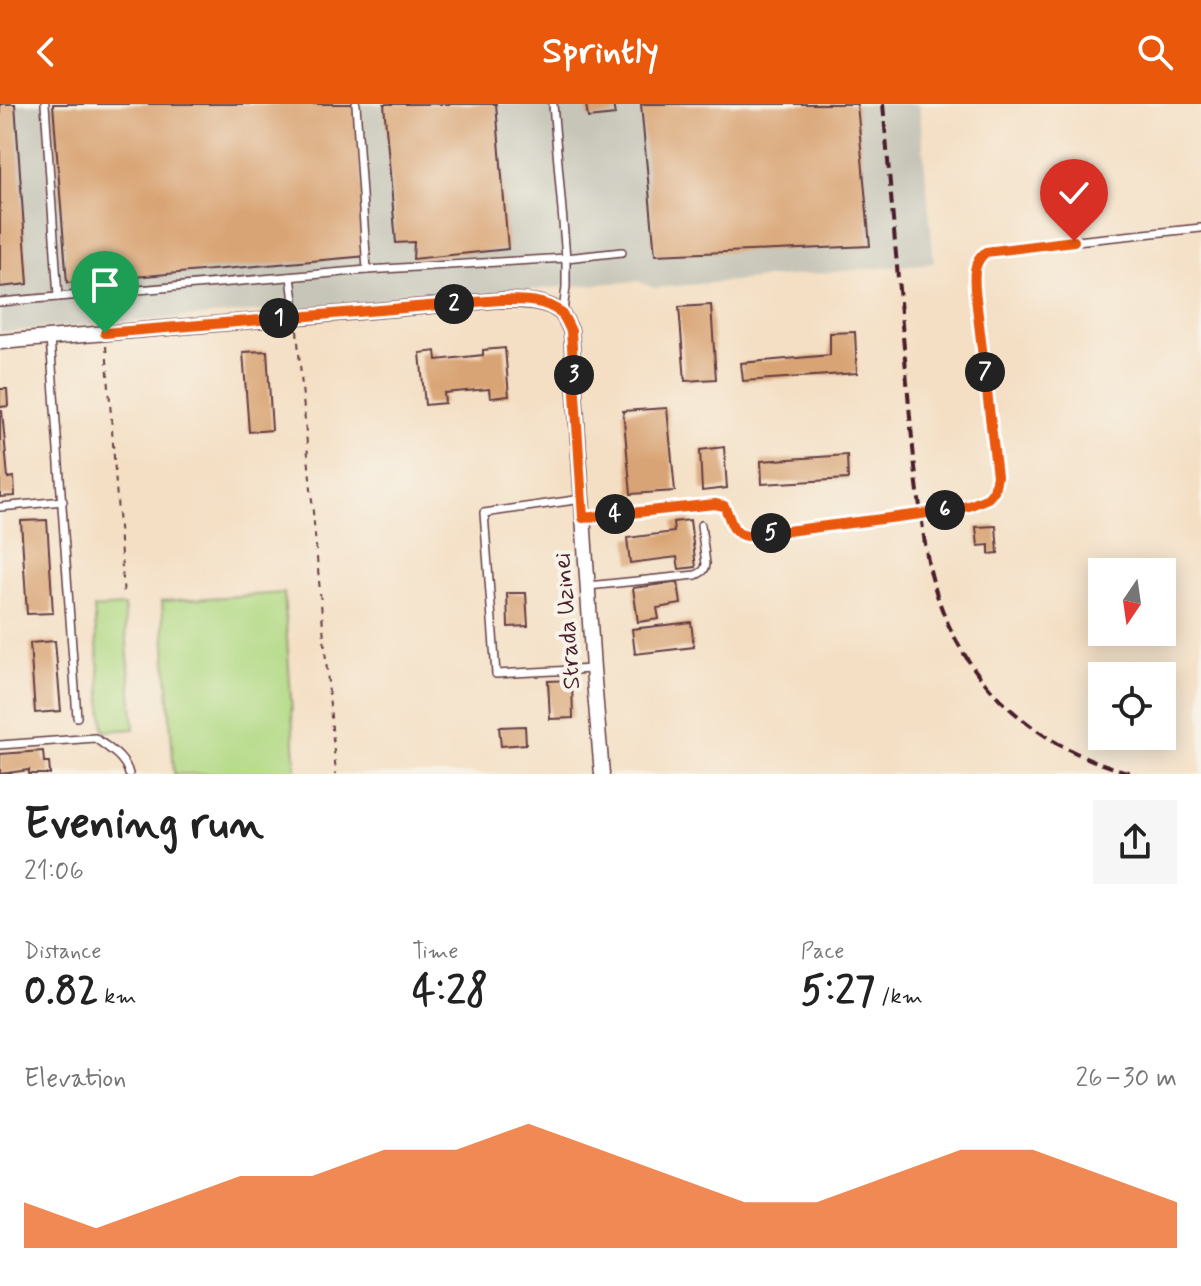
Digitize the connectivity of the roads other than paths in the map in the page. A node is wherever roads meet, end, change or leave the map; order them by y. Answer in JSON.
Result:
{"nodes":[{"id":1,"x":45,"y":104,"type":"edge"},
{"id":2,"x":356,"y":104,"type":"edge"},
{"id":3,"x":553,"y":104,"type":"edge"},
{"id":4,"x":1201,"y":228,"type":"edge"},
{"id":5,"x":622,"y":252,"type":"dead end"},
{"id":6,"x":566,"y":258,"type":"junction"},
{"id":7,"x":367,"y":270,"type":"junction"},
{"id":8,"x":291,"y":277,"type":"junction"},
{"id":9,"x":58,"y":297,"type":"junction"},
{"id":10,"x":0,"y":302,"type":"edge"},
{"id":11,"x":563,"y":314,"type":"junction"},
{"id":12,"x":296,"y":317,"type":"junction"},
{"id":13,"x":50,"y":338,"type":"junction"},
{"id":14,"x":0,"y":342,"type":"edge"},
{"id":15,"x":582,"y":499,"type":"junction"},
{"id":16,"x":63,"y":501,"type":"junction"},
{"id":17,"x":0,"y":507,"type":"edge"},
{"id":18,"x":583,"y":518,"type":"junction"},
{"id":19,"x":701,"y":525,"type":"dead end"},
{"id":20,"x":588,"y":586,"type":"junction"},
{"id":21,"x":593,"y":669,"type":"junction"},
{"id":22,"x":77,"y":717,"type":"dead end"},
{"id":23,"x":0,"y":745,"type":"edge"},
{"id":24,"x":129,"y":774,"type":"edge"},
{"id":25,"x":602,"y":774,"type":"edge"}],
"edges":[{"from":1,"to":9,"type":"lane"},
{"from":2,"to":7,"type":"lane"},
{"from":3,"to":6,"type":"lane"},
{"from":4,"to":18,"type":"lane"},
{"from":5,"to":6,"type":"lane"},
{"from":6,"to":7,"type":"lane"},
{"from":6,"to":11,"type":"lane"},
{"from":7,"to":8,"type":"lane"},
{"from":8,"to":9,"type":"lane"},
{"from":8,"to":12,"type":"lane"},
{"from":9,"to":10,"type":"lane"},
{"from":11,"to":12,"type":"street"},
{"from":11,"to":15,"type":"street","name":"Strada Uzinei"},
{"from":12,"to":13,"type":"street"},
{"from":13,"to":14,"type":"street"},
{"from":13,"to":16,"type":"lane"},
{"from":15,"to":18,"type":"street","name":"Strada Uzinei"},
{"from":15,"to":21,"type":"lane"},
{"from":16,"to":17,"type":"lane"},
{"from":16,"to":22,"type":"lane"},
{"from":18,"to":20,"type":"street","name":"Strada Uzinei"},
{"from":19,"to":20,"type":"lane"},
{"from":20,"to":21,"type":"street","name":"Strada Uzinei"},
{"from":21,"to":25,"type":"street","name":"Strada Uzinei"},
{"from":23,"to":24,"type":"lane"}]}
